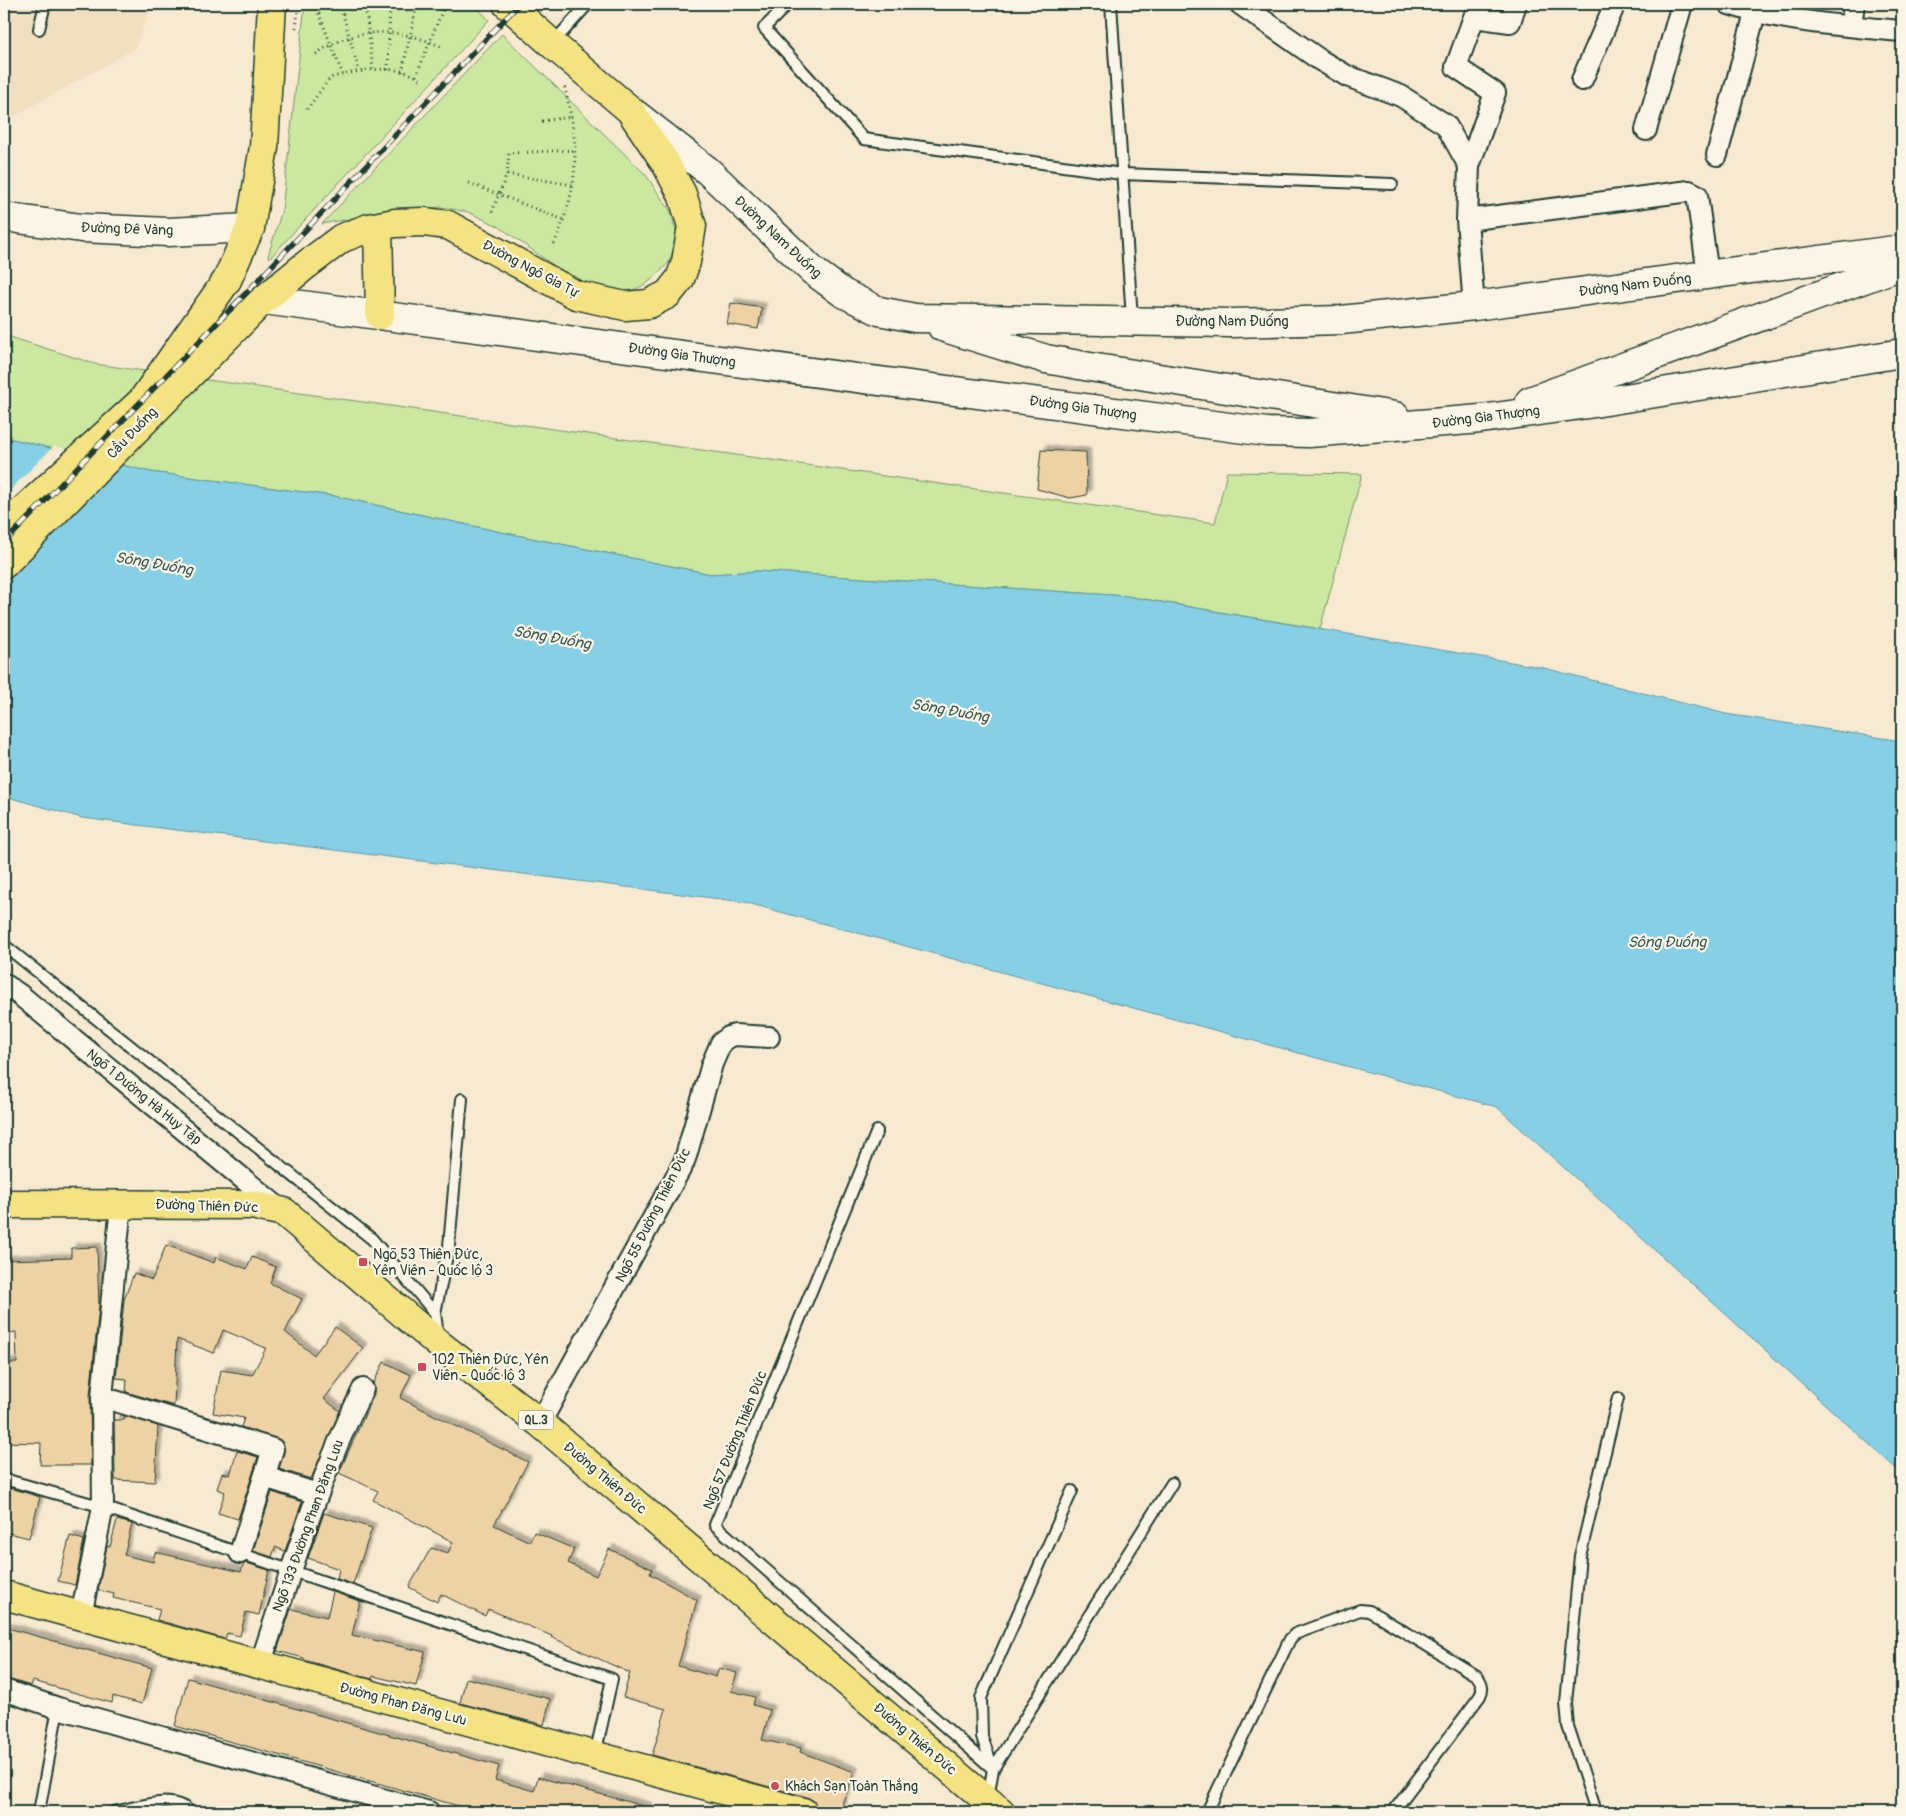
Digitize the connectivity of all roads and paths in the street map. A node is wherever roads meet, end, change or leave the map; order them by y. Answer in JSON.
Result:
{"nodes":[{"id":1,"x":45,"y":4,"type":"edge"},
{"id":2,"x":272,"y":4,"type":"edge"},
{"id":3,"x":316,"y":4,"type":"edge"},
{"id":4,"x":340,"y":4,"type":"edge"},
{"id":5,"x":365,"y":4,"type":"edge"},
{"id":6,"x":390,"y":4,"type":"edge"},
{"id":7,"x":417,"y":4,"type":"edge"},
{"id":8,"x":445,"y":4,"type":"edge"},
{"id":9,"x":507,"y":4,"type":"edge"},
{"id":10,"x":588,"y":4,"type":"edge"},
{"id":11,"x":788,"y":4,"type":"edge"},
{"id":12,"x":1111,"y":4,"type":"edge"},
{"id":13,"x":1240,"y":4,"type":"edge"},
{"id":14,"x":1516,"y":4,"type":"edge"},
{"id":15,"x":1615,"y":4,"type":"edge"},
{"id":16,"x":1682,"y":4,"type":"edge"},
{"id":17,"x":1729,"y":4,"type":"edge"},
{"id":18,"x":1854,"y":4,"type":"edge"},
{"id":19,"x":1755,"y":13,"type":"junction"},
{"id":20,"x":1851,"y":26,"type":"junction"},
{"id":21,"x":39,"y":29,"type":"dead end"},
{"id":22,"x":1902,"y":31,"type":"edge"},
{"id":23,"x":389,"y":32,"type":"junction"},
{"id":24,"x":368,"y":33,"type":"junction"},
{"id":25,"x":410,"y":35,"type":"junction"},
{"id":26,"x":350,"y":37,"type":"junction"},
{"id":27,"x":430,"y":42,"type":"junction"},
{"id":28,"x":330,"y":44,"type":"junction"},
{"id":29,"x":552,"y":44,"type":"junction"},
{"id":30,"x":442,"y":47,"type":"dead end"},
{"id":31,"x":316,"y":54,"type":"dead end"},
{"id":32,"x":373,"y":69,"type":"junction"},
{"id":33,"x":388,"y":70,"type":"junction"},
{"id":34,"x":359,"y":71,"type":"junction"},
{"id":35,"x":402,"y":72,"type":"junction"},
{"id":36,"x":343,"y":75,"type":"junction"},
{"id":37,"x":416,"y":76,"type":"junction"},
{"id":38,"x":421,"y":80,"type":"dead end"},
{"id":39,"x":1582,"y":80,"type":"dead end"},
{"id":40,"x":563,"y":82,"type":"dead end"},
{"id":41,"x":308,"y":109,"type":"dead end"},
{"id":42,"x":630,"y":110,"type":"junction"},
{"id":43,"x":572,"y":117,"type":"junction"},
{"id":44,"x":542,"y":121,"type":"dead end"},
{"id":45,"x":1646,"y":130,"type":"dead end"},
{"id":46,"x":576,"y":150,"type":"junction"},
{"id":47,"x":1717,"y":156,"type":"dead end"},
{"id":48,"x":1469,"y":166,"type":"junction"},
{"id":49,"x":506,"y":174,"type":"junction"},
{"id":50,"x":1122,"y":174,"type":"junction"},
{"id":51,"x":469,"y":183,"type":"dead end"},
{"id":52,"x":1392,"y":184,"type":"dead end"},
{"id":53,"x":573,"y":185,"type":"junction"},
{"id":54,"x":500,"y":195,"type":"junction"},
{"id":55,"x":492,"y":212,"type":"dead end"},
{"id":56,"x":4,"y":218,"type":"edge"},
{"id":57,"x":564,"y":220,"type":"junction"},
{"id":58,"x":1467,"y":220,"type":"junction"},
{"id":59,"x":378,"y":227,"type":"junction"},
{"id":60,"x":250,"y":228,"type":"junction"},
{"id":61,"x":554,"y":244,"type":"dead end"},
{"id":62,"x":1902,"y":249,"type":"edge"},
{"id":63,"x":1902,"y":265,"type":"edge"},
{"id":64,"x":1708,"y":275,"type":"junction"},
{"id":65,"x":263,"y":301,"type":"junction"},
{"id":66,"x":1474,"y":306,"type":"junction"},
{"id":67,"x":380,"y":315,"type":"junction"},
{"id":68,"x":915,"y":318,"type":"junction"},
{"id":69,"x":1132,"y":320,"type":"junction"},
{"id":70,"x":1902,"y":353,"type":"edge"},
{"id":71,"x":1481,"y":418,"type":"junction"},
{"id":72,"x":1438,"y":422,"type":"junction"},
{"id":73,"x":4,"y":528,"type":"edge"},
{"id":74,"x":4,"y":564,"type":"edge"},
{"id":75,"x":4,"y":945,"type":"edge"},
{"id":76,"x":4,"y":984,"type":"edge"},
{"id":77,"x":769,"y":1037,"type":"dead end"},
{"id":78,"x":462,"y":1098,"type":"dead end"},
{"id":79,"x":877,"y":1130,"type":"dead end"},
{"id":80,"x":4,"y":1204,"type":"edge"},
{"id":81,"x":121,"y":1205,"type":"junction"},
{"id":82,"x":284,"y":1212,"type":"junction"},
{"id":83,"x":435,"y":1313,"type":"junction"},
{"id":84,"x":440,"y":1345,"type":"junction"},
{"id":85,"x":363,"y":1389,"type":"dead end"},
{"id":86,"x":102,"y":1397,"type":"junction"},
{"id":87,"x":1618,"y":1398,"type":"dead end"},
{"id":88,"x":540,"y":1423,"type":"junction"},
{"id":89,"x":265,"y":1477,"type":"junction"},
{"id":90,"x":4,"y":1479,"type":"edge"},
{"id":91,"x":1172,"y":1483,"type":"dead end"},
{"id":92,"x":1072,"y":1491,"type":"dead end"},
{"id":93,"x":318,"y":1494,"type":"junction"},
{"id":94,"x":104,"y":1507,"type":"junction"},
{"id":95,"x":240,"y":1553,"type":"junction"},
{"id":96,"x":290,"y":1570,"type":"junction"},
{"id":97,"x":4,"y":1595,"type":"edge"},
{"id":98,"x":80,"y":1616,"type":"junction"},
{"id":99,"x":260,"y":1665,"type":"junction"},
{"id":100,"x":4,"y":1690,"type":"edge"},
{"id":101,"x":58,"y":1708,"type":"junction"},
{"id":102,"x":595,"y":1756,"type":"junction"},
{"id":103,"x":993,"y":1769,"type":"junction"},
{"id":104,"x":994,"y":1807,"type":"edge"},
{"id":105,"x":1398,"y":1811,"type":"edge"},
{"id":106,"x":39,"y":1812,"type":"edge"},
{"id":107,"x":114,"y":1812,"type":"edge"},
{"id":108,"x":190,"y":1812,"type":"edge"},
{"id":109,"x":429,"y":1812,"type":"edge"},
{"id":110,"x":803,"y":1812,"type":"edge"},
{"id":111,"x":1207,"y":1812,"type":"edge"},
{"id":112,"x":1595,"y":1812,"type":"edge"}],
"edges":[{"from":1,"to":21,"type":"lane"},
{"from":2,"to":60,"type":"main road"},
{"from":3,"to":28,"type":"path"},
{"from":4,"to":26,"type":"path"},
{"from":5,"to":24,"type":"path"},
{"from":6,"to":23,"type":"path"},
{"from":7,"to":25,"type":"path"},
{"from":8,"to":27,"type":"path"},
{"from":9,"to":29,"type":"main road","name":"Đường Ngô Gia Tự"},
{"from":10,"to":29,"type":"lane"},
{"from":11,"to":50,"type":"lane"},
{"from":12,"to":50,"type":"lane"},
{"from":13,"to":48,"type":"street"},
{"from":14,"to":48,"type":"street"},
{"from":15,"to":39,"type":"street"},
{"from":16,"to":45,"type":"street"},
{"from":17,"to":19,"type":"street"},
{"from":18,"to":20,"type":"street"},
{"from":19,"to":20,"type":"street"},
{"from":19,"to":47,"type":"street"},
{"from":20,"to":22,"type":"street"},
{"from":23,"to":24,"type":"path"},
{"from":23,"to":25,"type":"path"},
{"from":23,"to":33,"type":"path"},
{"from":24,"to":26,"type":"path"},
{"from":24,"to":32,"type":"path"},
{"from":25,"to":27,"type":"path"},
{"from":25,"to":35,"type":"path"},
{"from":26,"to":28,"type":"path"},
{"from":26,"to":34,"type":"path"},
{"from":27,"to":30,"type":"path"},
{"from":27,"to":37,"type":"path"},
{"from":28,"to":31,"type":"path"},
{"from":28,"to":36,"type":"path"},
{"from":29,"to":42,"type":"main road","name":"Đường Ngô Gia Tự"},
{"from":32,"to":33,"type":"path"},
{"from":32,"to":34,"type":"path"},
{"from":33,"to":35,"type":"path"},
{"from":34,"to":36,"type":"path"},
{"from":35,"to":37,"type":"path"},
{"from":36,"to":41,"type":"path"},
{"from":37,"to":38,"type":"path"},
{"from":40,"to":43,"type":"path"},
{"from":42,"to":59,"type":"main road","name":"Đường Ngô Gia Tự"},
{"from":42,"to":68,"type":"main road","name":"Đường Nam Đuống"},
{"from":43,"to":44,"type":"path"},
{"from":43,"to":46,"type":"path"},
{"from":46,"to":49,"type":"path"},
{"from":46,"to":53,"type":"path"},
{"from":48,"to":58,"type":"street"},
{"from":49,"to":53,"type":"path"},
{"from":49,"to":54,"type":"path"},
{"from":50,"to":52,"type":"lane"},
{"from":50,"to":69,"type":"lane"},
{"from":51,"to":54,"type":"path"},
{"from":53,"to":57,"type":"path"},
{"from":54,"to":55,"type":"path"},
{"from":54,"to":57,"type":"path"},
{"from":56,"to":60,"type":"main road","name":"Đường Đê Vàng"},
{"from":57,"to":61,"type":"path"},
{"from":58,"to":64,"type":"street"},
{"from":58,"to":66,"type":"street"},
{"from":59,"to":65,"type":"main road","name":"Đường Ngô Gia Tự"},
{"from":59,"to":67,"type":"main road"},
{"from":60,"to":73,"type":"main road","name":"Cầu Đuống"},
{"from":62,"to":64,"type":"main road","name":"Đường Nam Đuống"},
{"from":63,"to":71,"type":"main road"},
{"from":64,"to":66,"type":"main road","name":"Đường Nam Đuống"},
{"from":65,"to":67,"type":"main road","name":"Đường Gia Thượng"},
{"from":65,"to":74,"type":"main road","name":"Cầu Đuống"},
{"from":66,"to":69,"type":"main road","name":"Đường Nam Đuống"},
{"from":67,"to":72,"type":"main road","name":"Đường Gia Thượng"},
{"from":68,"to":69,"type":"main road","name":"Đường Nam Đuống"},
{"from":68,"to":72,"type":"main road"},
{"from":70,"to":71,"type":"main road","name":"Đường Gia Thượng"},
{"from":71,"to":72,"type":"main road","name":"Đường Gia Thượng"},
{"from":75,"to":83,"type":"lane"},
{"from":76,"to":82,"type":"street","name":"Ngõ 1 Đường Hà Huy Tập"},
{"from":77,"to":88,"type":"street","name":"Ngõ 55 Đường Thiên Đức"},
{"from":78,"to":83,"type":"lane"},
{"from":79,"to":103,"type":"lane","name":"Ngõ 57 Đường Thiên Đức"},
{"from":80,"to":81,"type":"main road","name":"Đường Thiên Đức","number":"QL.3"},
{"from":81,"to":82,"type":"main road","name":"Đường Thiên Đức","number":"QL.3"},
{"from":81,"to":86,"type":"street"},
{"from":82,"to":84,"type":"main road","name":"Đường Thiên Đức","number":"QL.3"},
{"from":83,"to":84,"type":"lane"},
{"from":84,"to":88,"type":"main road","name":"Đường Thiên Đức","number":"QL.3"},
{"from":85,"to":93,"type":"street","name":"Ngõ 133 Đường Phan Đăng Lưu"},
{"from":86,"to":89,"type":"street"},
{"from":86,"to":94,"type":"street"},
{"from":87,"to":112,"type":"lane"},
{"from":88,"to":104,"type":"main road","name":"Đường Thiên Đức","number":"QL.3"},
{"from":89,"to":93,"type":"street"},
{"from":89,"to":95,"type":"street"},
{"from":90,"to":94,"type":"lane"},
{"from":91,"to":103,"type":"lane"},
{"from":92,"to":103,"type":"lane"},
{"from":93,"to":96,"type":"street","name":"Ngõ 133 Đường Phan Đăng Lưu"},
{"from":94,"to":95,"type":"lane"},
{"from":94,"to":98,"type":"street"},
{"from":95,"to":96,"type":"lane"},
{"from":96,"to":99,"type":"street","name":"Ngõ 133 Đường Phan Đăng Lưu"},
{"from":96,"to":102,"type":"lane"},
{"from":97,"to":98,"type":"main road","name":"Đường Phan Đăng Lưu"},
{"from":98,"to":99,"type":"main road","name":"Đường Phan Đăng Lưu"},
{"from":99,"to":102,"type":"main road","name":"Đường Phan Đăng Lưu"},
{"from":100,"to":101,"type":"street"},
{"from":101,"to":106,"type":"lane"},
{"from":101,"to":109,"type":"street"},
{"from":102,"to":110,"type":"main road","name":"Đường Phan Đăng Lưu"},
{"from":103,"to":104,"type":"lane"},
{"from":105,"to":111,"type":"lane"},
{"from":107,"to":108,"type":"lane"}]}
